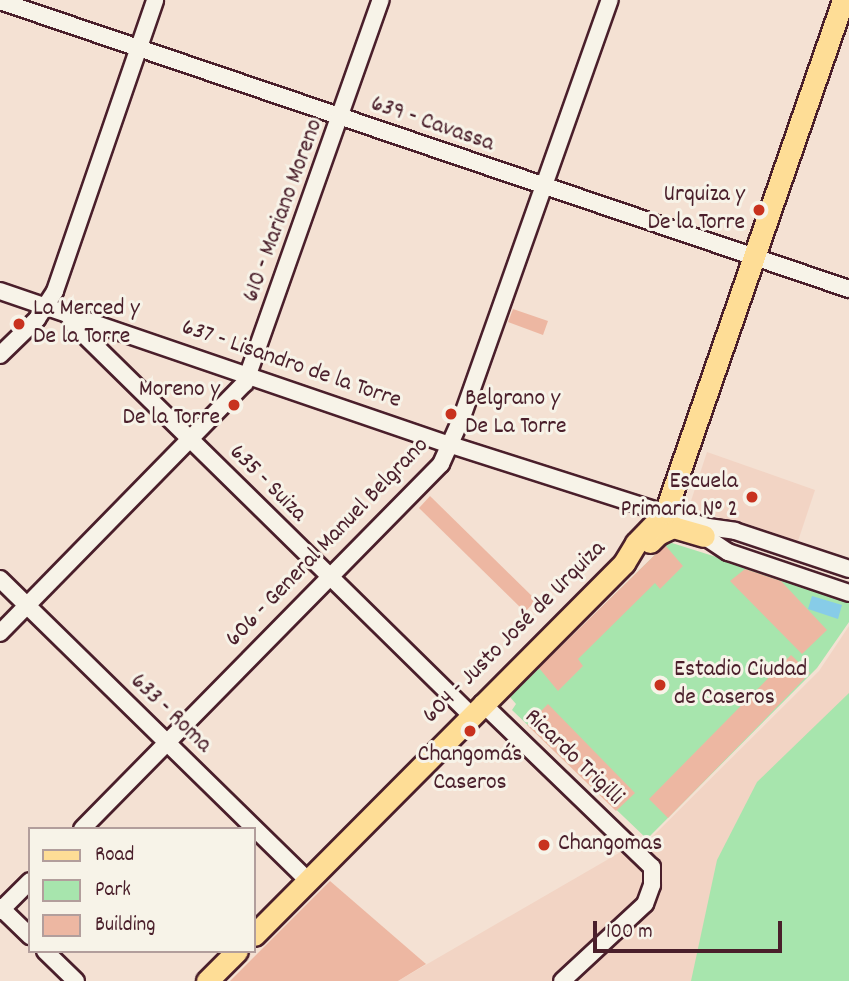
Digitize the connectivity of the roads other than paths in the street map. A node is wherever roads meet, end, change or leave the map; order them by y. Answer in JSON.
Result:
{"nodes":[{"id":1,"x":155,"y":0,"type":"edge"},
{"id":2,"x":381,"y":0,"type":"edge"},
{"id":3,"x":610,"y":0,"type":"edge"},
{"id":4,"x":843,"y":0,"type":"edge"},
{"id":5,"x":0,"y":1,"type":"edge"},
{"id":6,"x":139,"y":49,"type":"junction"},
{"id":7,"x":342,"y":118,"type":"junction"},
{"id":8,"x":544,"y":188,"type":"junction"},
{"id":9,"x":753,"y":257,"type":"junction"},
{"id":10,"x":849,"y":289,"type":"edge"},
{"id":11,"x":0,"y":290,"type":"edge"},
{"id":12,"x":46,"y":307,"type":"junction"},
{"id":13,"x":67,"y":312,"type":"junction"},
{"id":14,"x":0,"y":355,"type":"edge"},
{"id":15,"x":250,"y":375,"type":"junction"},
{"id":16,"x":190,"y":439,"type":"junction"},
{"id":17,"x":451,"y":445,"type":"junction"},
{"id":18,"x":665,"y":513,"type":"junction"},
{"id":19,"x":706,"y":531,"type":"junction"},
{"id":20,"x":624,"y":563,"type":"junction"},
{"id":21,"x":848,"y":568,"type":"edge"},
{"id":22,"x":330,"y":578,"type":"junction"},
{"id":23,"x":0,"y":579,"type":"edge"},
{"id":24,"x":849,"y":593,"type":"edge"},
{"id":25,"x":27,"y":607,"type":"junction"},
{"id":26,"x":0,"y":633,"type":"edge"},
{"id":27,"x":476,"y":708,"type":"junction"},
{"id":28,"x":167,"y":743,"type":"junction"},
{"id":29,"x":84,"y":827,"type":"edge"},
{"id":30,"x":253,"y":827,"type":"edge"},
{"id":31,"x":256,"y":830,"type":"edge"},
{"id":32,"x":308,"y":881,"type":"junction"},
{"id":33,"x":28,"y":883,"type":"edge"},
{"id":34,"x":1,"y":909,"type":"edge"},
{"id":35,"x":256,"y":933,"type":"edge"},
{"id":36,"x":28,"y":934,"type":"edge"},
{"id":37,"x":47,"y":953,"type":"edge"},
{"id":38,"x":235,"y":953,"type":"edge"},
{"id":39,"x":76,"y":981,"type":"edge"},
{"id":40,"x":207,"y":981,"type":"edge"},
{"id":41,"x":562,"y":981,"type":"edge"}],
"edges":[{"from":1,"to":6,"type":"street"},
{"from":2,"to":7,"type":"street","name":"610 - Mariano Moreno"},
{"from":3,"to":8,"type":"street","name":"606 - General Manuel Belgrano"},
{"from":4,"to":9,"type":"main road","name":"604 - Justo José de Urquiza"},
{"from":5,"to":6,"type":"street","name":"639 - Cavassa"},
{"from":6,"to":7,"type":"street","name":"639 - Cavassa"},
{"from":6,"to":12,"type":"street"},
{"from":7,"to":8,"type":"street","name":"639 - Cavassa"},
{"from":7,"to":15,"type":"street","name":"610 - Mariano Moreno"},
{"from":8,"to":9,"type":"street","name":"639 - Cavassa"},
{"from":8,"to":17,"type":"street","name":"606 - General Manuel Belgrano"},
{"from":9,"to":10,"type":"street","name":"639 - Cavassa"},
{"from":9,"to":18,"type":"main road","name":"604 - Justo José de Urquiza"},
{"from":11,"to":12,"type":"street","name":"637 - Lisandro de la Torre"},
{"from":12,"to":13,"type":"street","name":"637 - Lisandro de la Torre"},
{"from":12,"to":14,"type":"street"},
{"from":13,"to":15,"type":"street","name":"637 - Lisandro de la Torre"},
{"from":13,"to":16,"type":"street","name":"635 - Suiza"},
{"from":15,"to":16,"type":"street","name":"610 - Mariano Moreno"},
{"from":15,"to":17,"type":"street","name":"637 - Lisandro de la Torre"},
{"from":16,"to":22,"type":"street","name":"635 - Suiza"},
{"from":16,"to":25,"type":"street","name":"610 - Mariano Moreno"},
{"from":17,"to":18,"type":"street","name":"637 - Lisandro de la Torre"},
{"from":17,"to":22,"type":"street","name":"606 - General Manuel Belgrano"},
{"from":18,"to":19,"type":"street","name":"637 - Lisandro de la Torre"},
{"from":18,"to":20,"type":"main road","name":"604 - Justo José de Urquiza"},
{"from":19,"to":20,"type":"main road"},
{"from":19,"to":21,"type":"street"},
{"from":19,"to":21,"type":"street","name":"637 - Lisandro de la Torre"},
{"from":19,"to":24,"type":"street","name":"637 - Lisandro de la Torre"},
{"from":20,"to":27,"type":"main road","name":"604 - Justo José de Urquiza"},
{"from":22,"to":27,"type":"street","name":"635 - Suiza"},
{"from":22,"to":28,"type":"street","name":"606 - General Manuel Belgrano"},
{"from":23,"to":25,"type":"street","name":"633 - Roma"},
{"from":25,"to":26,"type":"street","name":"610 - Mariano Moreno"},
{"from":25,"to":28,"type":"street","name":"633 - Roma"},
{"from":27,"to":32,"type":"main road","name":"604 - Justo José de Urquiza"},
{"from":27,"to":41,"type":"street","name":"Ricardo Trigilli"},
{"from":28,"to":29,"type":"street","name":"606 - General Manuel Belgrano"},
{"from":28,"to":30,"type":"street","name":"633 - Roma"},
{"from":31,"to":32,"type":"street","name":"633 - Roma"},
{"from":32,"to":35,"type":"main road","name":"604 - Justo José de Urquiza"},
{"from":33,"to":34,"type":"street"},
{"from":34,"to":36,"type":"street"},
{"from":37,"to":39,"type":"street"},
{"from":38,"to":40,"type":"main road"}]}
